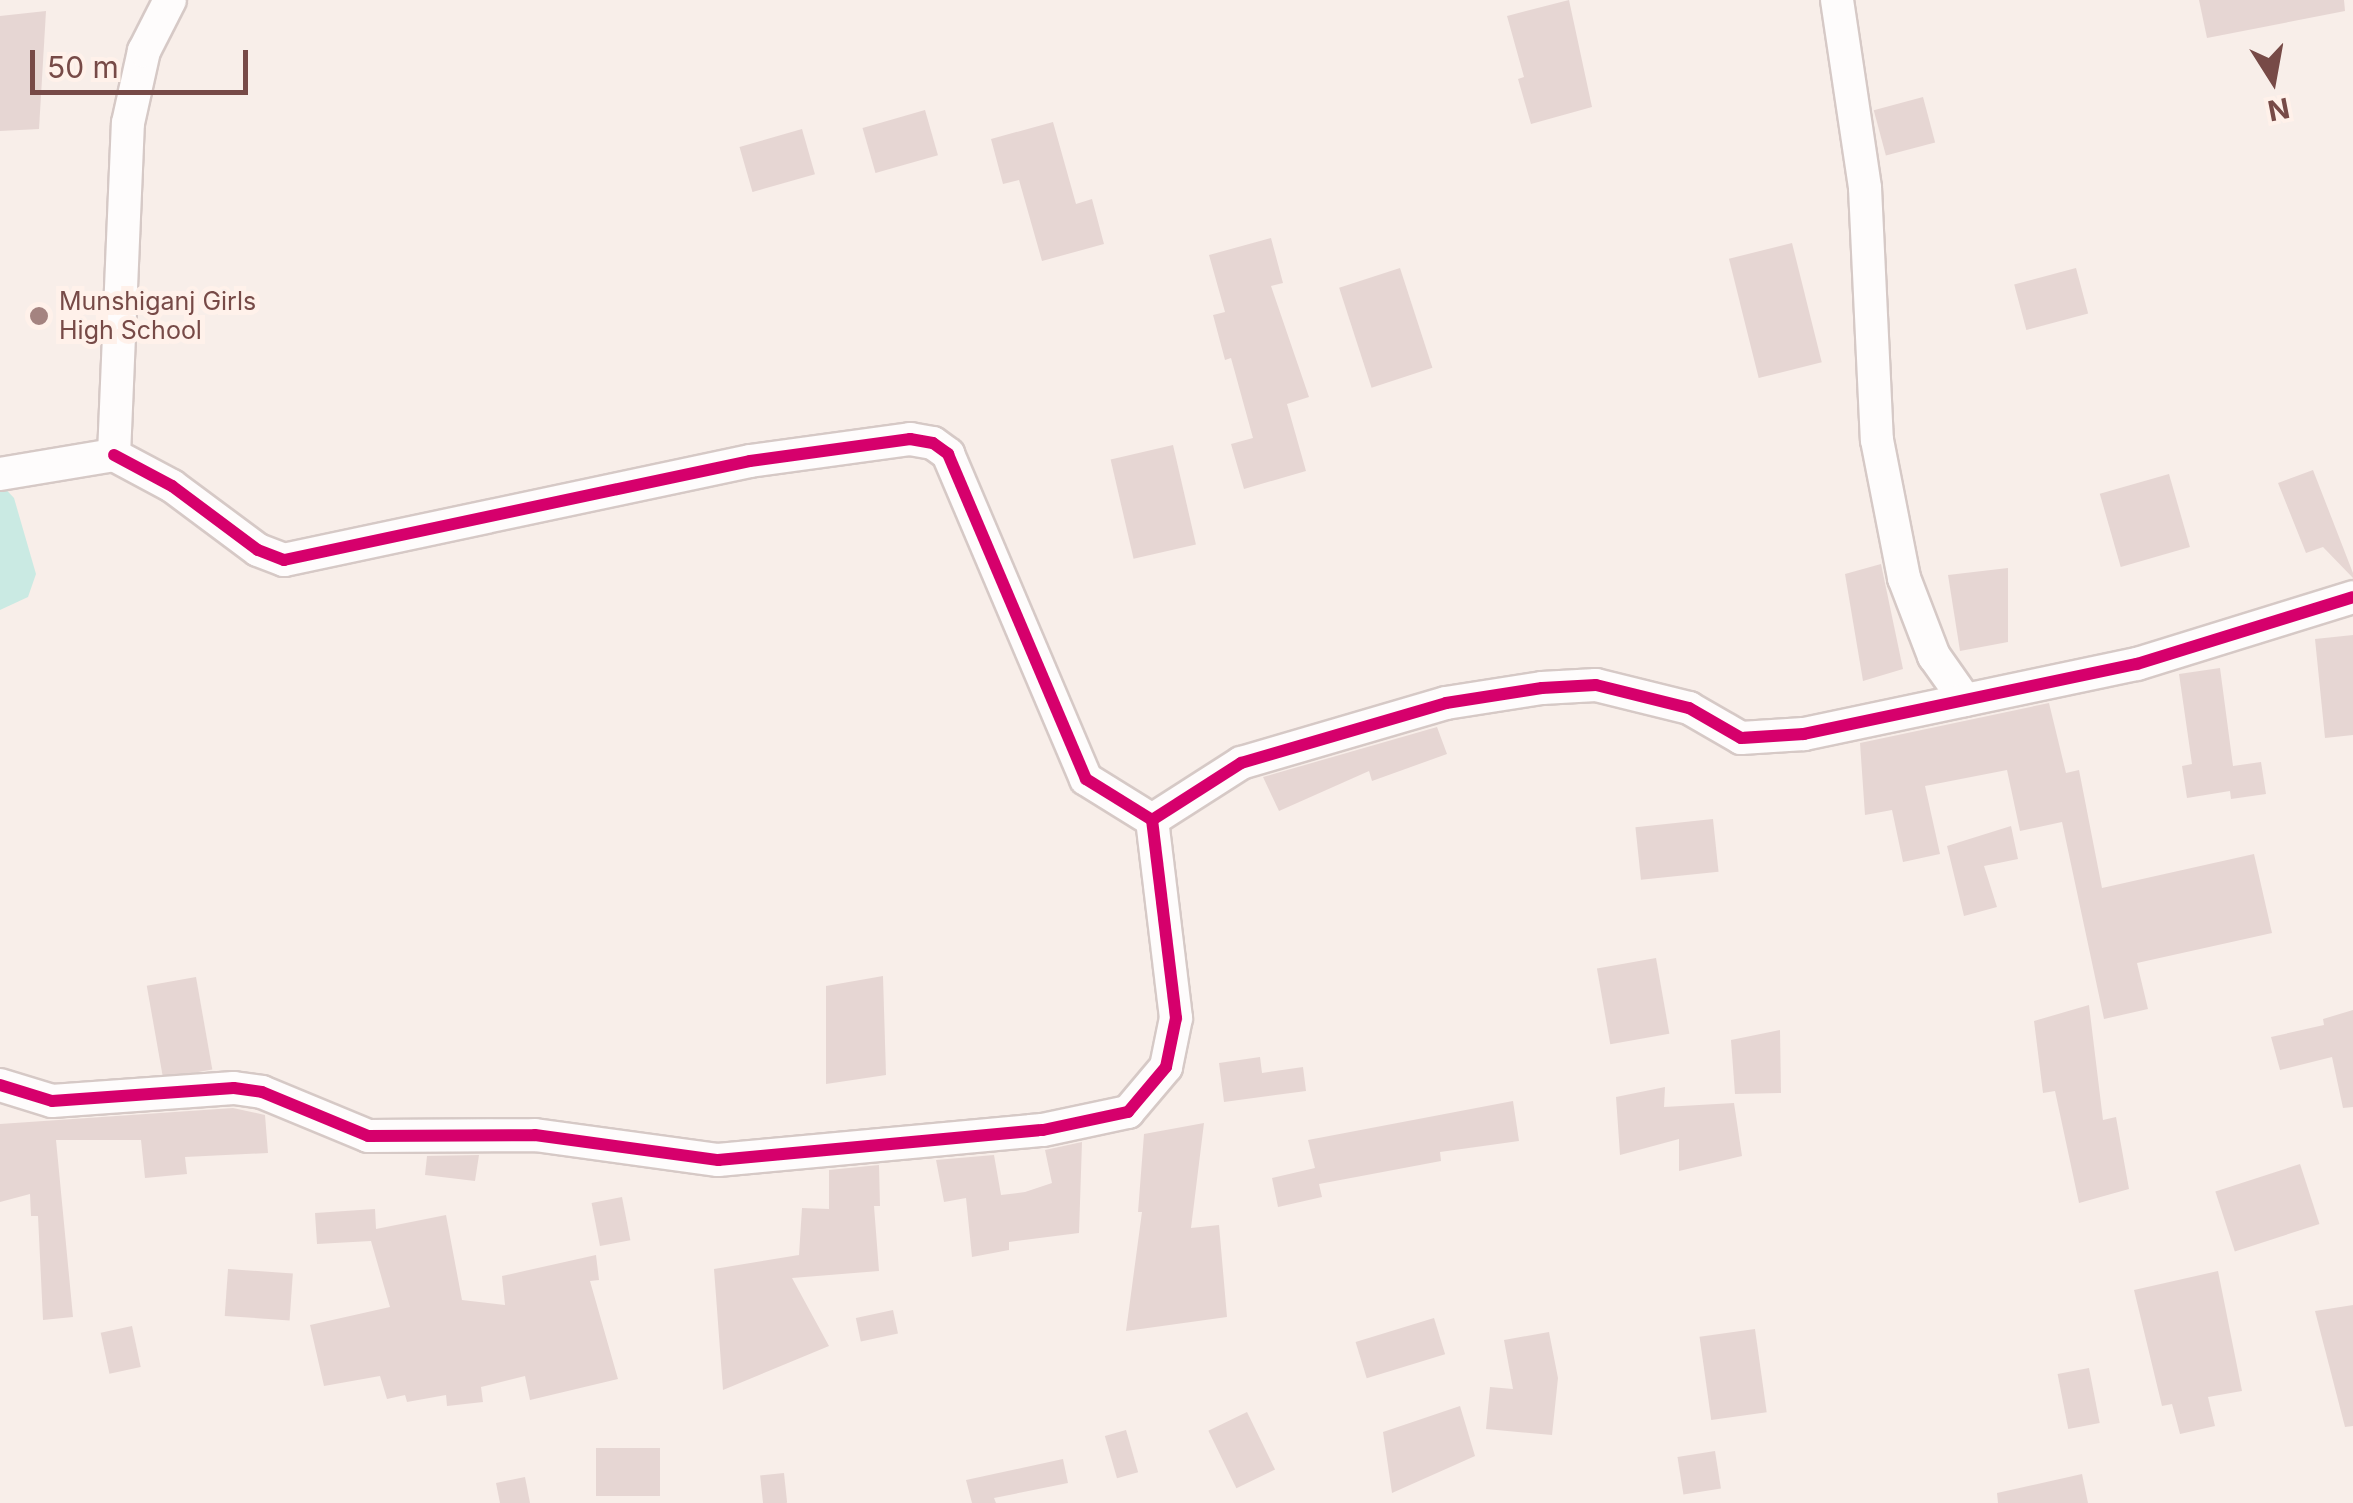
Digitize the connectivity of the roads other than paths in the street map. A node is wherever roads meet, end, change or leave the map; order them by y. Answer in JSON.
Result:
{"nodes":[{"id":1,"x":170,"y":0,"type":"edge"},
{"id":2,"x":1837,"y":0,"type":"edge"},
{"id":3,"x":114,"y":456,"type":"junction"},
{"id":4,"x":0,"y":474,"type":"edge"},
{"id":5,"x":2353,"y":597,"type":"edge"},
{"id":6,"x":1966,"y":700,"type":"junction"},
{"id":7,"x":1152,"y":820,"type":"junction"},
{"id":8,"x":0,"y":1085,"type":"edge"}],
"edges":[{"from":1,"to":3,"type":"street"},
{"from":2,"to":6,"type":"street"},
{"from":3,"to":4,"type":"street"},
{"from":3,"to":7,"type":"street"},
{"from":5,"to":6,"type":"street"},
{"from":6,"to":7,"type":"street"},
{"from":7,"to":8,"type":"street"}]}
